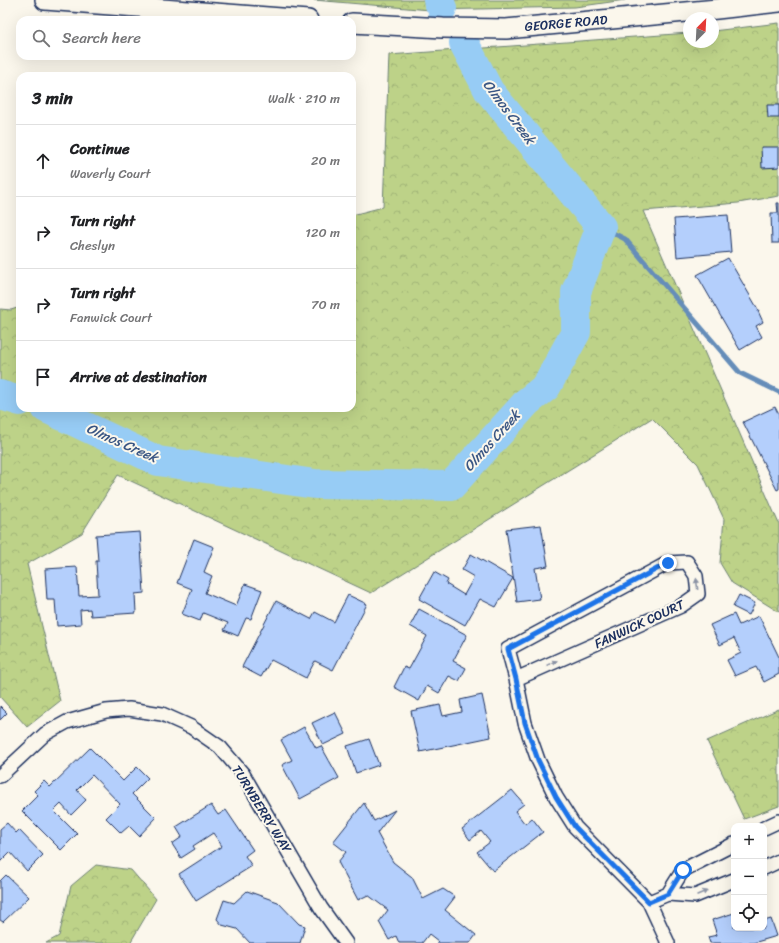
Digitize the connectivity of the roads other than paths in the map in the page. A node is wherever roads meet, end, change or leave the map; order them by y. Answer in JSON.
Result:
{"nodes":[{"id":1,"x":45,"y":0,"type":"edge"},
{"id":2,"x":779,"y":2,"type":"edge"},
{"id":3,"x":255,"y":16,"type":"edge"},
{"id":4,"x":356,"y":23,"type":"edge"},
{"id":5,"x":516,"y":679,"type":"junction"},
{"id":6,"x":0,"y":776,"type":"edge"},
{"id":7,"x":779,"y":821,"type":"edge"},
{"id":8,"x":767,"y":827,"type":"edge"},
{"id":9,"x":731,"y":846,"type":"edge"},
{"id":10,"x":779,"y":861,"type":"edge"},
{"id":11,"x":767,"y":867,"type":"edge"},
{"id":12,"x":731,"y":881,"type":"edge"},
{"id":13,"x":668,"y":894,"type":"junction"},
{"id":14,"x":649,"y":902,"type":"junction"},
{"id":15,"x":667,"y":942,"type":"edge"},
{"id":16,"x":346,"y":943,"type":"edge"}],
"edges":[{"from":1,"to":3,"type":"street"},
{"from":2,"to":4,"type":"street","name":"GEORGE ROAD"},
{"from":5,"to":5,"type":"street","name":"FANWICK COURT","one_way":true},
{"from":5,"to":14,"type":"street"},
{"from":6,"to":16,"type":"street","name":"TURNBERRY WAY"},
{"from":7,"to":8,"type":"street"},
{"from":9,"to":13,"type":"street"},
{"from":10,"to":11,"type":"street"},
{"from":13,"to":12,"type":"street","one_way":true},
{"from":13,"to":14,"type":"street"},
{"from":14,"to":15,"type":"street"}]}
